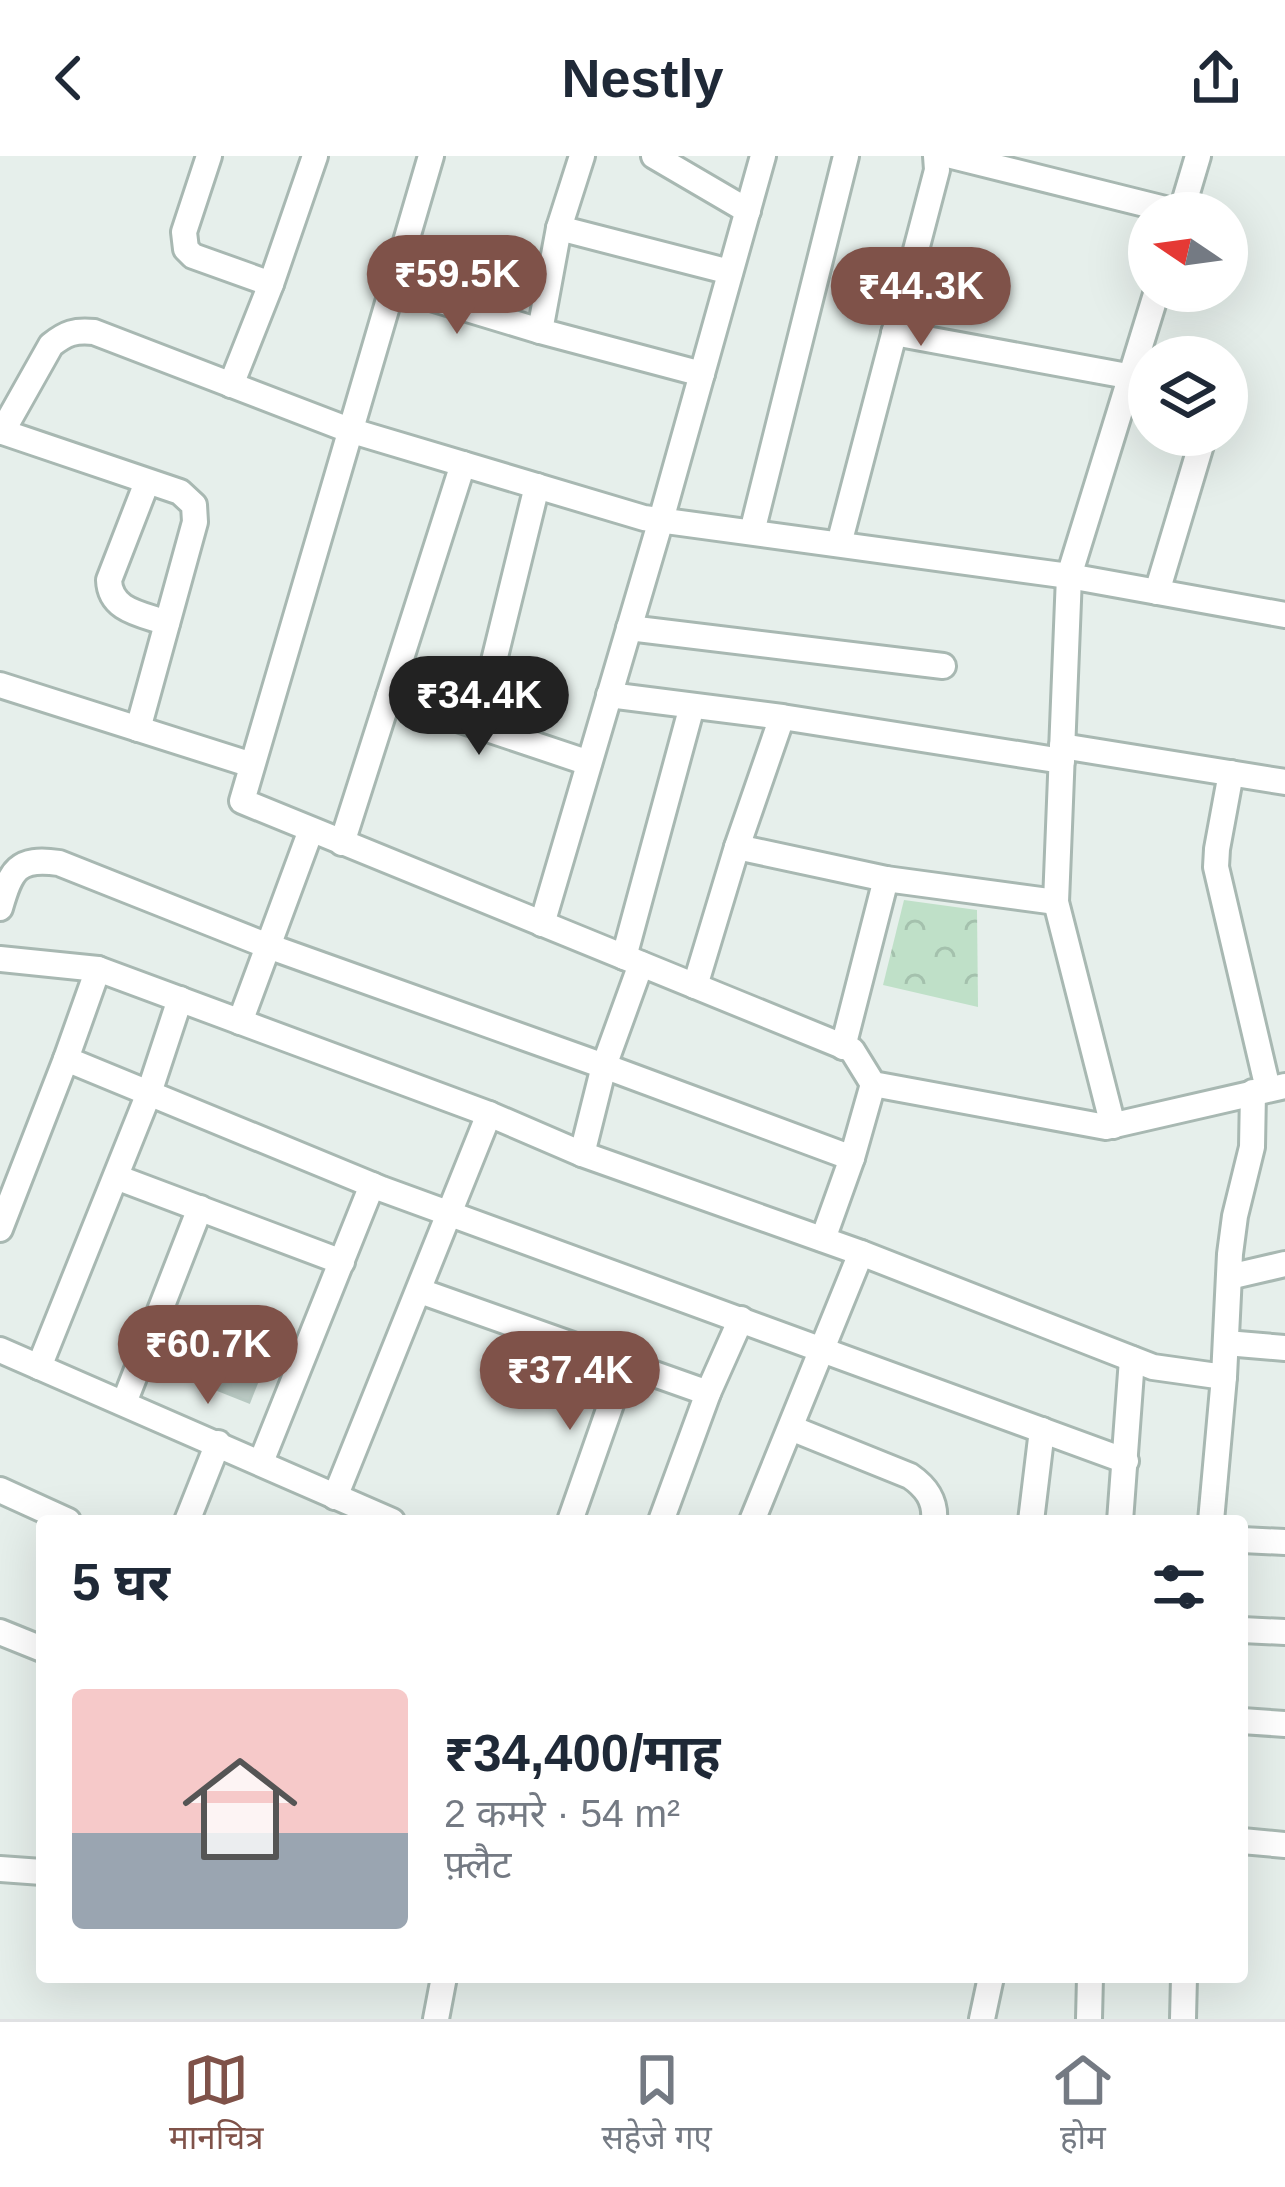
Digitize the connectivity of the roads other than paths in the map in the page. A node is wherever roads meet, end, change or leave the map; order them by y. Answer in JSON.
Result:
{"nodes":[{"id":1,"x":208,"y":156,"type":"edge"},
{"id":2,"x":315,"y":156,"type":"edge"},
{"id":3,"x":582,"y":156,"type":"edge"},
{"id":4,"x":654,"y":156,"type":"edge"},
{"id":5,"x":763,"y":156,"type":"edge"},
{"id":6,"x":846,"y":156,"type":"edge"},
{"id":7,"x":936,"y":156,"type":"edge"},
{"id":8,"x":952,"y":156,"type":"edge"},
{"id":9,"x":1198,"y":156,"type":"edge"},
{"id":10,"x":423,"y":158,"type":"edge"},
{"id":11,"x":1187,"y":192,"type":"edge"},
{"id":12,"x":1128,"y":200,"type":"edge"},
{"id":13,"x":748,"y":211,"type":"junction"},
{"id":14,"x":560,"y":228,"type":"junction"},
{"id":15,"x":730,"y":272,"type":"junction"},
{"id":16,"x":271,"y":284,"type":"junction"},
{"id":17,"x":391,"y":286,"type":"junction"},
{"id":18,"x":541,"y":331,"type":"junction"},
{"id":19,"x":894,"y":332,"type":"junction"},
{"id":20,"x":702,"y":374,"type":"junction"},
{"id":21,"x":1128,"y":376,"type":"edge"},
{"id":22,"x":231,"y":385,"type":"junction"},
{"id":23,"x":1128,"y":411,"type":"edge"},
{"id":24,"x":350,"y":430,"type":"junction"},
{"id":25,"x":1,"y":432,"type":"edge"},
{"id":26,"x":1198,"y":456,"type":"edge"},
{"id":27,"x":463,"y":464,"type":"junction"},
{"id":28,"x":147,"y":482,"type":"junction"},
{"id":29,"x":537,"y":486,"type":"junction"},
{"id":30,"x":661,"y":520,"type":"junction"},
{"id":31,"x":752,"y":532,"type":"junction"},
{"id":32,"x":839,"y":544,"type":"junction"},
{"id":33,"x":1069,"y":575,"type":"junction"},
{"id":34,"x":1157,"y":592,"type":"junction"},
{"id":35,"x":1285,"y":615,"type":"edge"},
{"id":36,"x":167,"y":623,"type":"junction"},
{"id":37,"x":629,"y":628,"type":"junction"},
{"id":38,"x":944,"y":666,"type":"dead end"},
{"id":39,"x":0,"y":685,"type":"edge"},
{"id":40,"x":609,"y":695,"type":"junction"},
{"id":41,"x":389,"y":696,"type":"junction"},
{"id":42,"x":692,"y":706,"type":"junction"},
{"id":43,"x":782,"y":717,"type":"junction"},
{"id":44,"x":478,"y":726,"type":"junction"},
{"id":45,"x":138,"y":729,"type":"junction"},
{"id":46,"x":1062,"y":753,"type":"junction"},
{"id":47,"x":589,"y":763,"type":"junction"},
{"id":48,"x":252,"y":765,"type":"junction"},
{"id":49,"x":1231,"y":773,"type":"junction"},
{"id":50,"x":1285,"y":782,"type":"edge"},
{"id":51,"x":311,"y":830,"type":"junction"},
{"id":52,"x":342,"y":842,"type":"junction"},
{"id":53,"x":737,"y":847,"type":"junction"},
{"id":54,"x":886,"y":879,"type":"junction"},
{"id":55,"x":1056,"y":902,"type":"junction"},
{"id":56,"x":0,"y":908,"type":"edge"},
{"id":57,"x":542,"y":924,"type":"junction"},
{"id":58,"x":268,"y":946,"type":"junction"},
{"id":59,"x":0,"y":959,"type":"edge"},
{"id":60,"x":633,"y":961,"type":"junction"},
{"id":61,"x":98,"y":969,"type":"junction"},
{"id":62,"x":695,"y":986,"type":"junction"},
{"id":63,"x":180,"y":999,"type":"junction"},
{"id":64,"x":240,"y":1022,"type":"junction"},
{"id":65,"x":843,"y":1047,"type":"junction"},
{"id":66,"x":66,"y":1059,"type":"junction"},
{"id":67,"x":604,"y":1066,"type":"junction"},
{"id":68,"x":873,"y":1084,"type":"junction"},
{"id":69,"x":1269,"y":1089,"type":"edge"},
{"id":70,"x":149,"y":1093,"type":"junction"},
{"id":71,"x":489,"y":1114,"type":"junction"},
{"id":72,"x":1113,"y":1126,"type":"junction"},
{"id":73,"x":582,"y":1154,"type":"junction"},
{"id":74,"x":852,"y":1158,"type":"junction"},
{"id":75,"x":116,"y":1177,"type":"junction"},
{"id":76,"x":372,"y":1185,"type":"junction"},
{"id":77,"x":200,"y":1208,"type":"junction"},
{"id":78,"x":450,"y":1214,"type":"junction"},
{"id":79,"x":0,"y":1229,"type":"edge"},
{"id":80,"x":823,"y":1240,"type":"junction"},
{"id":81,"x":861,"y":1253,"type":"junction"},
{"id":82,"x":342,"y":1262,"type":"junction"},
{"id":83,"x":1285,"y":1264,"type":"edge"},
{"id":84,"x":1229,"y":1277,"type":"junction"},
{"id":85,"x":420,"y":1291,"type":"junction"},
{"id":86,"x":741,"y":1319,"type":"junction"},
{"id":87,"x":1226,"y":1343,"type":"junction"},
{"id":88,"x":1285,"y":1348,"type":"edge"},
{"id":89,"x":824,"y":1349,"type":"junction"},
{"id":90,"x":0,"y":1350,"type":"edge"},
{"id":91,"x":1132,"y":1359,"type":"junction"},
{"id":92,"x":625,"y":1364,"type":"junction"},
{"id":93,"x":39,"y":1366,"type":"junction"},
{"id":94,"x":1224,"y":1377,"type":"junction"},
{"id":95,"x":708,"y":1393,"type":"junction"},
{"id":96,"x":124,"y":1403,"type":"junction"},
{"id":97,"x":791,"y":1428,"type":"junction"},
{"id":98,"x":1042,"y":1430,"type":"junction"},
{"id":99,"x":218,"y":1443,"type":"junction"},
{"id":100,"x":1126,"y":1461,"type":"junction"},
{"id":101,"x":261,"y":1462,"type":"junction"},
{"id":102,"x":0,"y":1490,"type":"edge"},
{"id":103,"x":334,"y":1497,"type":"junction"},
{"id":104,"x":55,"y":1515,"type":"edge"},
{"id":105,"x":189,"y":1515,"type":"edge"},
{"id":106,"x":378,"y":1515,"type":"edge"},
{"id":107,"x":572,"y":1515,"type":"edge"},
{"id":108,"x":663,"y":1515,"type":"edge"},
{"id":109,"x":755,"y":1515,"type":"edge"},
{"id":110,"x":933,"y":1515,"type":"edge"},
{"id":111,"x":1032,"y":1515,"type":"edge"},
{"id":112,"x":1121,"y":1515,"type":"edge"},
{"id":113,"x":1212,"y":1515,"type":"edge"},
{"id":114,"x":1248,"y":1540,"type":"edge"},
{"id":115,"x":1285,"y":1542,"type":"edge"},
{"id":116,"x":1248,"y":1630,"type":"edge"},
{"id":117,"x":0,"y":1632,"type":"edge"},
{"id":118,"x":1285,"y":1632,"type":"edge"},
{"id":119,"x":36,"y":1647,"type":"edge"},
{"id":120,"x":1248,"y":1721,"type":"edge"},
{"id":121,"x":1285,"y":1724,"type":"edge"},
{"id":122,"x":1248,"y":1842,"type":"edge"},
{"id":123,"x":1285,"y":1845,"type":"edge"},
{"id":124,"x":0,"y":1869,"type":"edge"},
{"id":125,"x":36,"y":1872,"type":"edge"},
{"id":126,"x":443,"y":1983,"type":"edge"},
{"id":127,"x":990,"y":1983,"type":"edge"},
{"id":128,"x":1090,"y":1983,"type":"edge"},
{"id":129,"x":1184,"y":1983,"type":"edge"},
{"id":130,"x":436,"y":2019,"type":"edge"},
{"id":131,"x":982,"y":2019,"type":"edge"},
{"id":132,"x":1089,"y":2019,"type":"edge"},
{"id":133,"x":1183,"y":2019,"type":"edge"}],
"edges":[{"from":1,"to":16,"type":"street"},
{"from":2,"to":16,"type":"street"},
{"from":3,"to":14,"type":"street"},
{"from":4,"to":13,"type":"street"},
{"from":5,"to":13,"type":"street"},
{"from":6,"to":31,"type":"street"},
{"from":7,"to":19,"type":"street"},
{"from":8,"to":12,"type":"street"},
{"from":9,"to":11,"type":"street"},
{"from":10,"to":17,"type":"street"},
{"from":13,"to":15,"type":"street"},
{"from":14,"to":15,"type":"street"},
{"from":14,"to":18,"type":"street"},
{"from":15,"to":20,"type":"street"},
{"from":16,"to":22,"type":"street"},
{"from":17,"to":18,"type":"street"},
{"from":17,"to":24,"type":"street"},
{"from":18,"to":20,"type":"street"},
{"from":19,"to":21,"type":"street"},
{"from":19,"to":32,"type":"street"},
{"from":20,"to":30,"type":"street"},
{"from":22,"to":24,"type":"street"},
{"from":22,"to":25,"type":"street"},
{"from":23,"to":33,"type":"street"},
{"from":24,"to":27,"type":"street"},
{"from":24,"to":48,"type":"street"},
{"from":25,"to":28,"type":"street"},
{"from":26,"to":34,"type":"street"},
{"from":27,"to":29,"type":"street"},
{"from":27,"to":41,"type":"street"},
{"from":28,"to":36,"type":"street"},
{"from":28,"to":36,"type":"street"},
{"from":29,"to":30,"type":"street"},
{"from":29,"to":44,"type":"street"},
{"from":30,"to":31,"type":"street"},
{"from":30,"to":37,"type":"street"},
{"from":31,"to":32,"type":"street"},
{"from":32,"to":33,"type":"street"},
{"from":33,"to":34,"type":"street"},
{"from":33,"to":46,"type":"street"},
{"from":34,"to":35,"type":"street"},
{"from":36,"to":45,"type":"street"},
{"from":37,"to":38,"type":"street"},
{"from":37,"to":40,"type":"street"},
{"from":39,"to":45,"type":"street"},
{"from":40,"to":42,"type":"street"},
{"from":40,"to":47,"type":"street"},
{"from":41,"to":44,"type":"street"},
{"from":41,"to":52,"type":"street"},
{"from":42,"to":43,"type":"street"},
{"from":42,"to":60,"type":"street"},
{"from":43,"to":46,"type":"street"},
{"from":43,"to":53,"type":"street"},
{"from":44,"to":47,"type":"street"},
{"from":45,"to":48,"type":"street"},
{"from":46,"to":49,"type":"street"},
{"from":46,"to":55,"type":"street"},
{"from":47,"to":57,"type":"street"},
{"from":48,"to":51,"type":"street"},
{"from":49,"to":50,"type":"street"},
{"from":49,"to":69,"type":"street"},
{"from":51,"to":52,"type":"street"},
{"from":51,"to":58,"type":"street"},
{"from":52,"to":57,"type":"street"},
{"from":53,"to":54,"type":"street"},
{"from":53,"to":62,"type":"street"},
{"from":54,"to":55,"type":"street"},
{"from":54,"to":65,"type":"street"},
{"from":55,"to":72,"type":"street"},
{"from":56,"to":58,"type":"street"},
{"from":57,"to":60,"type":"street"},
{"from":58,"to":64,"type":"street"},
{"from":58,"to":67,"type":"street"},
{"from":59,"to":61,"type":"street"},
{"from":60,"to":62,"type":"street"},
{"from":60,"to":67,"type":"street"},
{"from":61,"to":63,"type":"street"},
{"from":61,"to":66,"type":"street"},
{"from":62,"to":65,"type":"street"},
{"from":63,"to":64,"type":"street"},
{"from":63,"to":70,"type":"street"},
{"from":64,"to":71,"type":"street"},
{"from":65,"to":68,"type":"street"},
{"from":66,"to":70,"type":"street"},
{"from":66,"to":79,"type":"street"},
{"from":67,"to":73,"type":"street"},
{"from":67,"to":74,"type":"street"},
{"from":68,"to":72,"type":"street"},
{"from":68,"to":74,"type":"street"},
{"from":69,"to":72,"type":"street"},
{"from":69,"to":84,"type":"street"},
{"from":70,"to":75,"type":"street"},
{"from":70,"to":76,"type":"street"},
{"from":71,"to":73,"type":"street"},
{"from":71,"to":78,"type":"street"},
{"from":73,"to":80,"type":"street"},
{"from":74,"to":80,"type":"street"},
{"from":75,"to":77,"type":"street"},
{"from":75,"to":93,"type":"street"},
{"from":76,"to":78,"type":"street"},
{"from":76,"to":82,"type":"street"},
{"from":77,"to":82,"type":"street"},
{"from":77,"to":96,"type":"street"},
{"from":78,"to":85,"type":"street"},
{"from":78,"to":86,"type":"street"},
{"from":80,"to":81,"type":"street"},
{"from":81,"to":89,"type":"street"},
{"from":81,"to":91,"type":"street"},
{"from":82,"to":101,"type":"street"},
{"from":83,"to":84,"type":"street"},
{"from":84,"to":87,"type":"street"},
{"from":85,"to":92,"type":"street"},
{"from":85,"to":103,"type":"street"},
{"from":86,"to":89,"type":"street"},
{"from":86,"to":95,"type":"street"},
{"from":87,"to":88,"type":"street"},
{"from":87,"to":94,"type":"street"},
{"from":89,"to":97,"type":"street"},
{"from":89,"to":98,"type":"street"},
{"from":90,"to":93,"type":"street"},
{"from":91,"to":94,"type":"street"},
{"from":91,"to":100,"type":"street"},
{"from":92,"to":95,"type":"street"},
{"from":92,"to":107,"type":"street"},
{"from":93,"to":96,"type":"street"},
{"from":94,"to":113,"type":"street"},
{"from":95,"to":108,"type":"street"},
{"from":96,"to":99,"type":"street"},
{"from":97,"to":109,"type":"street"},
{"from":97,"to":110,"type":"street"},
{"from":98,"to":100,"type":"street"},
{"from":98,"to":111,"type":"street"},
{"from":99,"to":101,"type":"street"},
{"from":99,"to":105,"type":"street"},
{"from":100,"to":112,"type":"street"},
{"from":101,"to":103,"type":"street"},
{"from":102,"to":104,"type":"street"},
{"from":103,"to":106,"type":"street"},
{"from":114,"to":115,"type":"street"},
{"from":116,"to":118,"type":"street"},
{"from":117,"to":119,"type":"street"},
{"from":120,"to":121,"type":"street"},
{"from":122,"to":123,"type":"street"},
{"from":124,"to":125,"type":"street"},
{"from":126,"to":130,"type":"street"},
{"from":127,"to":131,"type":"street"},
{"from":128,"to":132,"type":"street"},
{"from":129,"to":133,"type":"street"}]}
